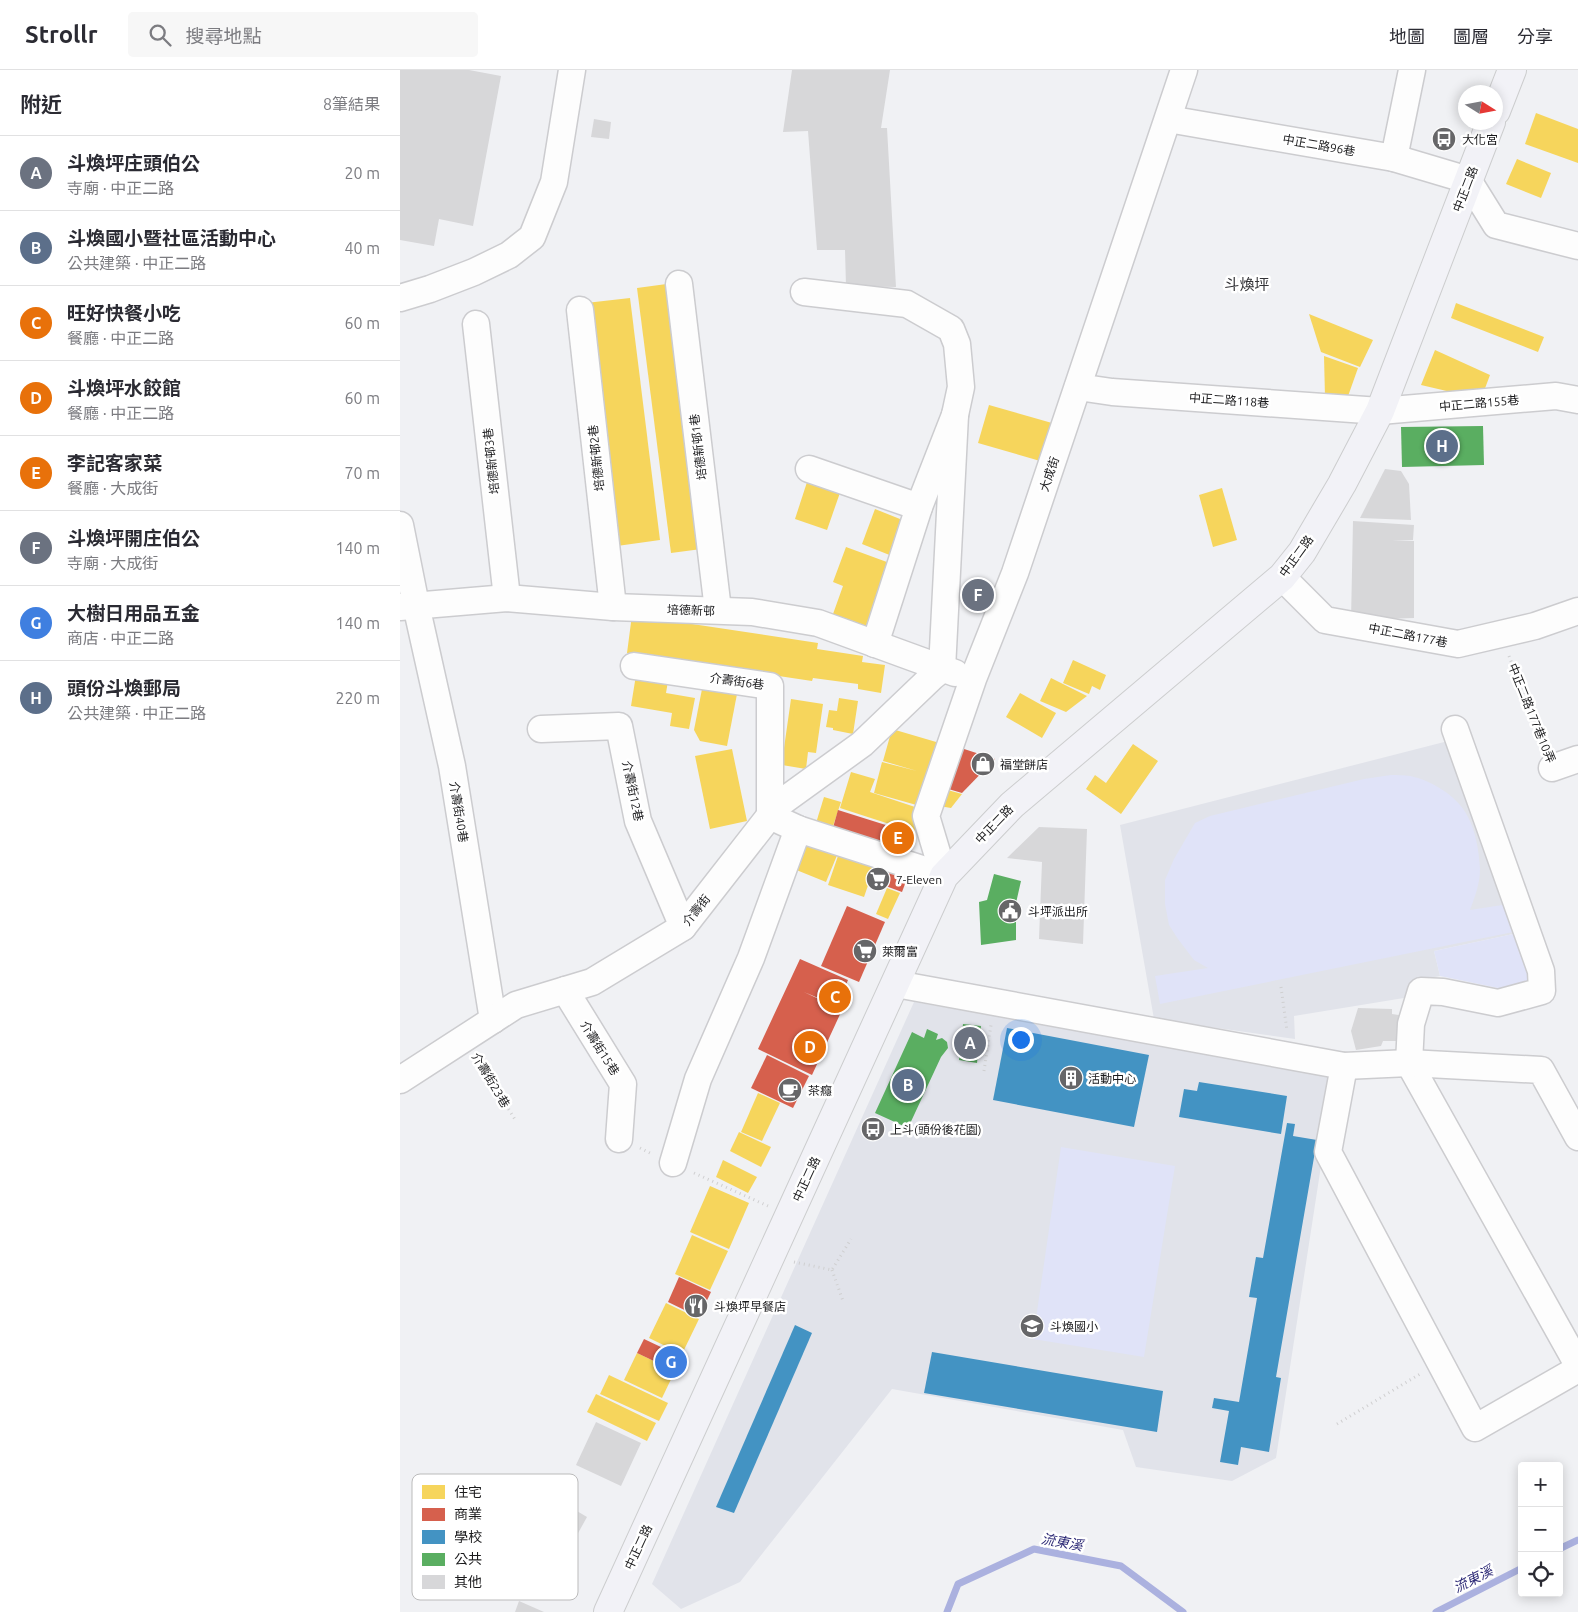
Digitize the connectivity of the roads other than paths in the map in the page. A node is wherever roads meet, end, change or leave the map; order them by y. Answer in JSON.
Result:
{"nodes":[{"id":1,"x":572,"y":70,"type":"edge"},
{"id":2,"x":1184,"y":70,"type":"edge"},
{"id":3,"x":1412,"y":70,"type":"edge"},
{"id":4,"x":1512,"y":70,"type":"edge"},
{"id":5,"x":1503,"y":93,"type":"edge"},
{"id":6,"x":1168,"y":118,"type":"junction"},
{"id":7,"x":1488,"y":130,"type":"edge"},
{"id":8,"x":1394,"y":158,"type":"junction"},
{"id":9,"x":1468,"y":180,"type":"junction"},
{"id":10,"x":1578,"y":246,"type":"edge"},
{"id":11,"x":679,"y":284,"type":"dead end"},
{"id":12,"x":804,"y":292,"type":"dead end"},
{"id":13,"x":400,"y":298,"type":"edge"},
{"id":14,"x":580,"y":310,"type":"dead end"},
{"id":15,"x":476,"y":324,"type":"dead end"},
{"id":16,"x":1078,"y":387,"type":"junction"},
{"id":17,"x":1578,"y":400,"type":"edge"},
{"id":18,"x":1380,"y":411,"type":"junction"},
{"id":19,"x":955,"y":415,"type":"junction"},
{"id":20,"x":809,"y":469,"type":"dead end"},
{"id":21,"x":919,"y":507,"type":"junction"},
{"id":22,"x":400,"y":525,"type":"edge"},
{"id":23,"x":1282,"y":577,"type":"junction"},
{"id":24,"x":507,"y":598,"type":"junction"},
{"id":25,"x":408,"y":606,"type":"edge"},
{"id":26,"x":613,"y":607,"type":"junction"},
{"id":27,"x":718,"y":610,"type":"junction"},
{"id":28,"x":1578,"y":612,"type":"edge"},
{"id":29,"x":875,"y":644,"type":"junction"},
{"id":30,"x":634,"y":666,"type":"dead end"},
{"id":31,"x":942,"y":669,"type":"junction"},
{"id":32,"x":973,"y":679,"type":"junction"},
{"id":33,"x":1455,"y":729,"type":"dead end"},
{"id":34,"x":541,"y":730,"type":"dead end"},
{"id":35,"x":1578,"y":759,"type":"edge"},
{"id":36,"x":1552,"y":768,"type":"road end"},
{"id":37,"x":770,"y":816,"type":"junction"},
{"id":38,"x":798,"y":830,"type":"junction"},
{"id":39,"x":944,"y":876,"type":"junction"},
{"id":40,"x":683,"y":927,"type":"junction"},
{"id":41,"x":896,"y":984,"type":"junction"},
{"id":42,"x":565,"y":990,"type":"junction"},
{"id":43,"x":493,"y":1020,"type":"junction"},
{"id":44,"x":1409,"y":1062,"type":"junction"},
{"id":45,"x":1344,"y":1066,"type":"junction"},
{"id":46,"x":400,"y":1080,"type":"edge"},
{"id":47,"x":1578,"y":1137,"type":"edge"},
{"id":48,"x":619,"y":1139,"type":"road end"},
{"id":49,"x":673,"y":1163,"type":"road end"},
{"id":50,"x":1578,"y":1365,"type":"edge"},
{"id":51,"x":1578,"y":1369,"type":"edge"},
{"id":52,"x":608,"y":1612,"type":"edge"}],
"edges":[{"from":1,"to":13,"type":"street"},
{"from":2,"to":6,"type":"street","name":"大成街"},
{"from":3,"to":8,"type":"street"},
{"from":4,"to":5,"type":"main road"},
{"from":6,"to":8,"type":"street","name":"中正二路96巷"},
{"from":6,"to":16,"type":"street","name":"大成街"},
{"from":7,"to":9,"type":"main road","name":"中正二路"},
{"from":8,"to":9,"type":"street","name":"中正二路96巷"},
{"from":9,"to":10,"type":"street"},
{"from":9,"to":18,"type":"main road","name":"中正二路"},
{"from":11,"to":27,"type":"street","name":"培德新邨1巷"},
{"from":12,"to":19,"type":"street"},
{"from":14,"to":26,"type":"street","name":"培德新邨2巷"},
{"from":15,"to":24,"type":"street","name":"培德新邨3巷"},
{"from":16,"to":18,"type":"street","name":"中正二路118巷"},
{"from":16,"to":32,"type":"street","name":"大成街"},
{"from":17,"to":18,"type":"street","name":"中正二路155巷"},
{"from":18,"to":23,"type":"main road","name":"中正二路"},
{"from":19,"to":21,"type":"street"},
{"from":19,"to":31,"type":"street"},
{"from":20,"to":21,"type":"street"},
{"from":21,"to":29,"type":"street"},
{"from":22,"to":25,"type":"street","name":"介壽街40巷"},
{"from":23,"to":28,"type":"street","name":"中正二路177巷"},
{"from":23,"to":39,"type":"main road","name":"中正二路"},
{"from":24,"to":25,"type":"street","name":"培德新邨"},
{"from":24,"to":26,"type":"street","name":"培德新邨"},
{"from":25,"to":43,"type":"street","name":"介壽街40巷"},
{"from":26,"to":27,"type":"street","name":"培德新邨"},
{"from":27,"to":29,"type":"street","name":"培德新邨"},
{"from":29,"to":31,"type":"street","name":"培德新邨"},
{"from":30,"to":37,"type":"street","name":"介壽街6巷"},
{"from":31,"to":32,"type":"street","name":"培德新邨"},
{"from":31,"to":37,"type":"street","name":"介壽街"},
{"from":32,"to":39,"type":"street","name":"大成街"},
{"from":33,"to":44,"type":"street"},
{"from":34,"to":40,"type":"street","name":"介壽街12巷"},
{"from":35,"to":36,"type":"street","name":"中正二路177巷10弄"},
{"from":37,"to":38,"type":"street"},
{"from":37,"to":40,"type":"street","name":"介壽街"},
{"from":38,"to":39,"type":"street"},
{"from":38,"to":49,"type":"street"},
{"from":39,"to":41,"type":"main road","name":"中正二路"},
{"from":40,"to":42,"type":"street","name":"介壽街"},
{"from":41,"to":45,"type":"street"},
{"from":41,"to":52,"type":"main road","name":"中正二路"},
{"from":42,"to":43,"type":"street","name":"介壽街"},
{"from":42,"to":48,"type":"street","name":"介壽街15巷"},
{"from":43,"to":46,"type":"street","name":"介壽街"},
{"from":44,"to":45,"type":"street"},
{"from":44,"to":47,"type":"street"},
{"from":44,"to":50,"type":"street"},
{"from":45,"to":51,"type":"street"}]}
